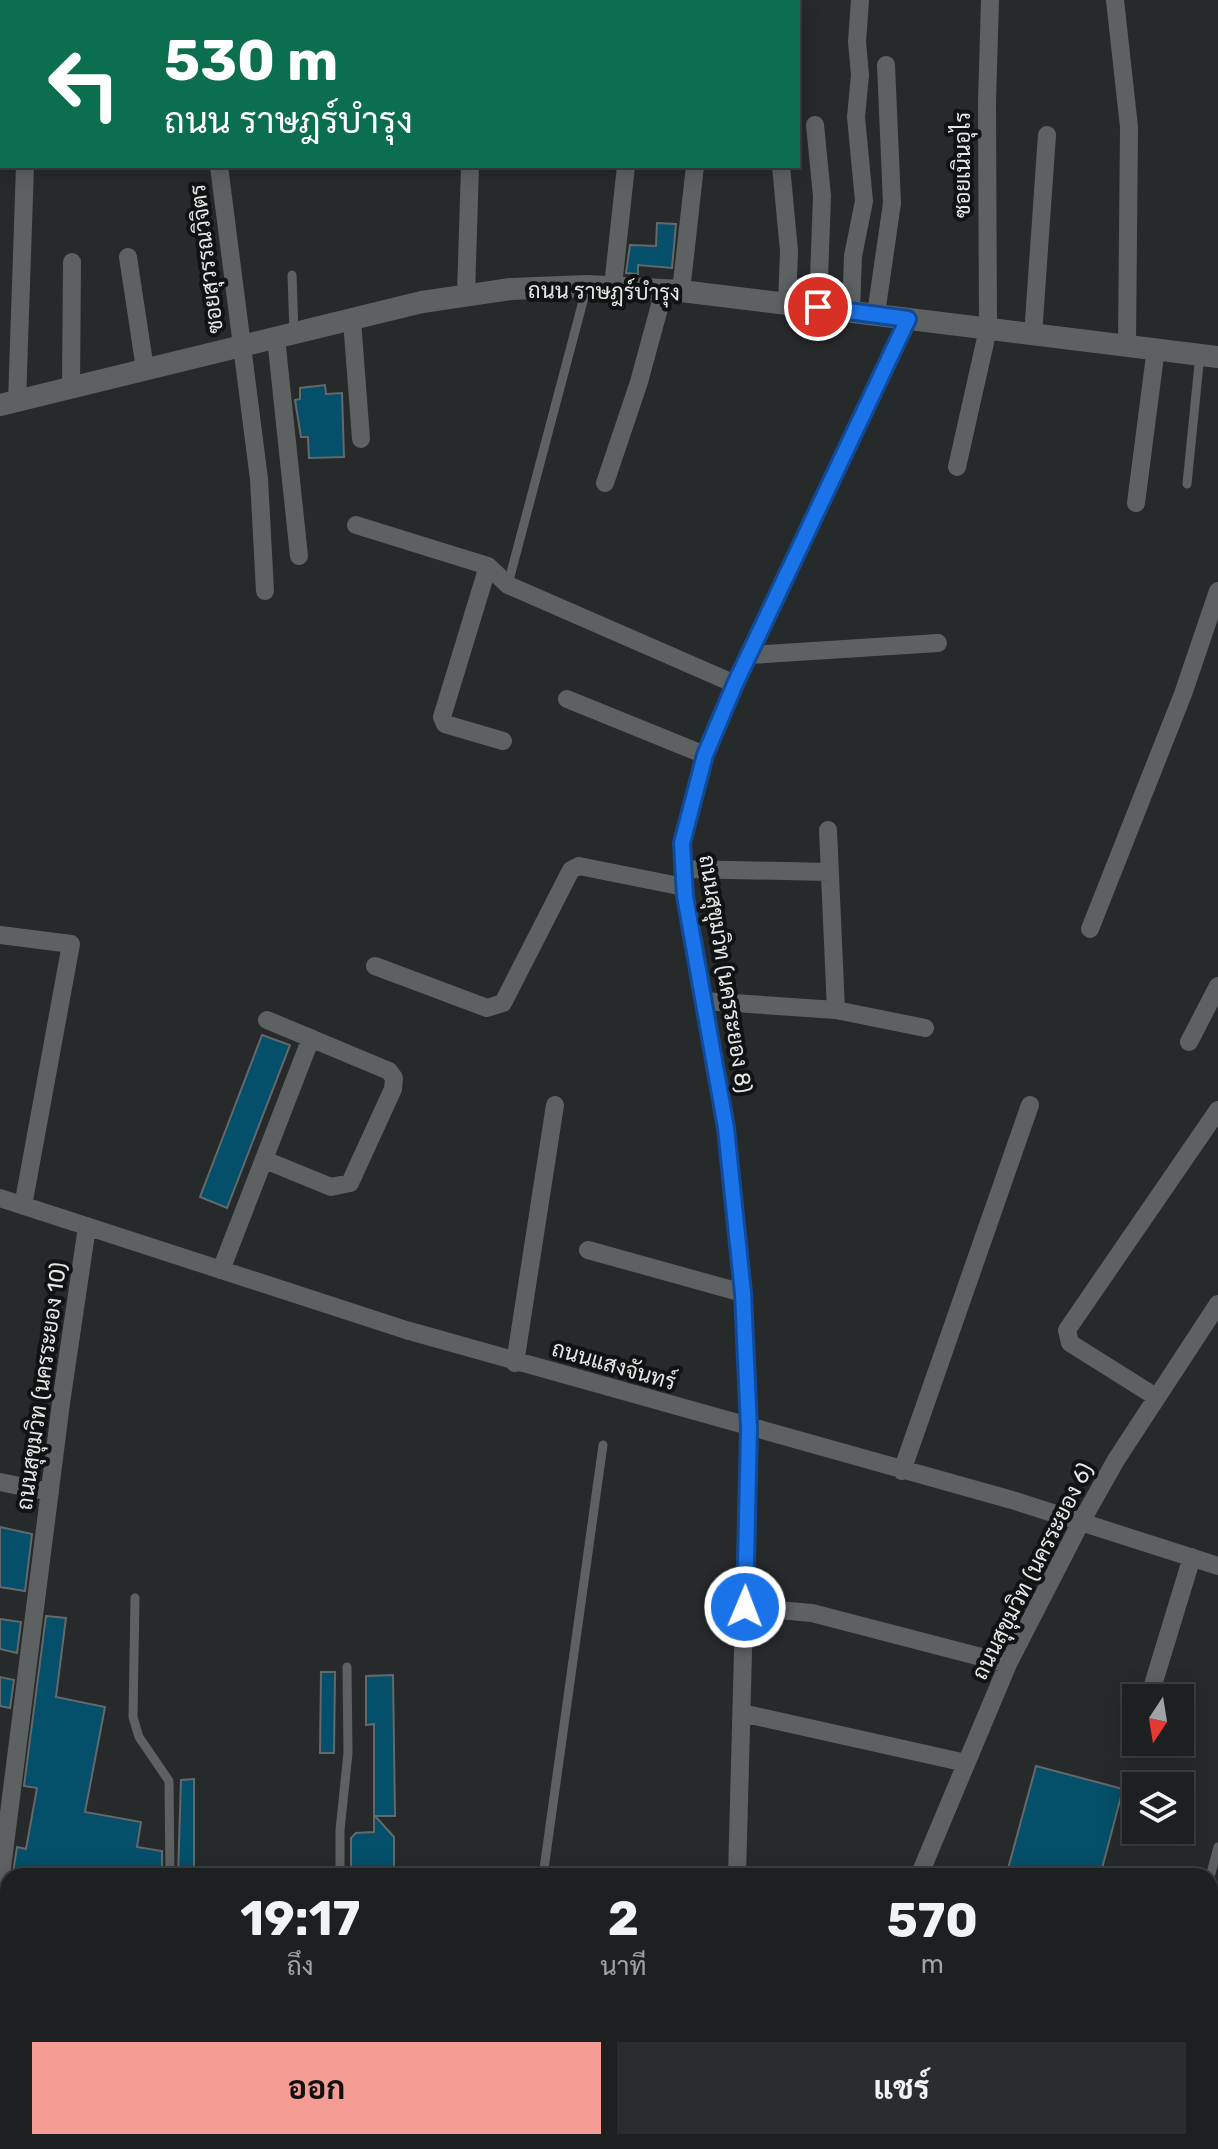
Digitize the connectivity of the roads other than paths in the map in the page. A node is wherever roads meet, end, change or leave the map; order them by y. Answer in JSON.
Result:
{"nodes":[{"id":1,"x":860,"y":0,"type":"edge"},
{"id":2,"x":990,"y":0,"type":"edge"},
{"id":3,"x":1115,"y":0,"type":"edge"},
{"id":4,"x":886,"y":65,"type":"dead end"},
{"id":5,"x":815,"y":125,"type":"dead end"},
{"id":6,"x":1047,"y":135,"type":"dead end"},
{"id":7,"x":25,"y":168,"type":"edge"},
{"id":8,"x":219,"y":168,"type":"edge"},
{"id":9,"x":470,"y":168,"type":"edge"},
{"id":10,"x":626,"y":168,"type":"edge"},
{"id":11,"x":695,"y":168,"type":"edge"},
{"id":12,"x":781,"y":168,"type":"edge"},
{"id":13,"x":128,"y":257,"type":"dead end"},
{"id":14,"x":72,"y":262,"type":"dead end"},
{"id":15,"x":292,"y":275,"type":"dead end"},
{"id":16,"x":587,"y":286,"type":"junction"},
{"id":17,"x":613,"y":286,"type":"junction"},
{"id":18,"x":672,"y":290,"type":"junction"},
{"id":19,"x":466,"y":295,"type":"junction"},
{"id":20,"x":787,"y":303,"type":"junction"},
{"id":21,"x":818,"y":307,"type":"junction"},
{"id":22,"x":851,"y":311,"type":"junction"},
{"id":23,"x":876,"y":314,"type":"junction"},
{"id":24,"x":908,"y":319,"type":"junction"},
{"id":25,"x":352,"y":320,"type":"junction"},
{"id":26,"x":988,"y":329,"type":"junction"},
{"id":27,"x":1033,"y":335,"type":"junction"},
{"id":28,"x":285,"y":336,"type":"junction"},
{"id":29,"x":1127,"y":344,"type":"junction"},
{"id":30,"x":240,"y":347,"type":"junction"},
{"id":31,"x":1156,"y":348,"type":"junction"},
{"id":32,"x":1209,"y":355,"type":"edge"},
{"id":33,"x":145,"y":369,"type":"junction"},
{"id":34,"x":71,"y":388,"type":"junction"},
{"id":35,"x":9,"y":404,"type":"edge"},
{"id":36,"x":361,"y":439,"type":"dead end"},
{"id":37,"x":957,"y":467,"type":"dead end"},
{"id":38,"x":605,"y":483,"type":"dead end"},
{"id":39,"x":1187,"y":484,"type":"dead end"},
{"id":40,"x":1136,"y":503,"type":"dead end"},
{"id":41,"x":356,"y":525,"type":"dead end"},
{"id":42,"x":299,"y":556,"type":"dead end"},
{"id":43,"x":488,"y":566,"type":"junction"},
{"id":44,"x":508,"y":585,"type":"junction"},
{"id":45,"x":265,"y":591,"type":"dead end"},
{"id":46,"x":1218,"y":591,"type":"edge"},
{"id":47,"x":1214,"y":614,"type":"edge"},
{"id":48,"x":938,"y":643,"type":"dead end"},
{"id":49,"x":751,"y":655,"type":"junction"},
{"id":50,"x":735,"y":684,"type":"junction"},
{"id":51,"x":567,"y":699,"type":"dead end"},
{"id":52,"x":503,"y":741,"type":"dead end"},
{"id":53,"x":705,"y":755,"type":"junction"},
{"id":54,"x":828,"y":830,"type":"dead end"},
{"id":55,"x":830,"y":872,"type":"junction"},
{"id":56,"x":683,"y":878,"type":"junction"},
{"id":57,"x":1090,"y":929,"type":"dead end"},
{"id":58,"x":0,"y":935,"type":"edge"},
{"id":59,"x":375,"y":966,"type":"dead end"},
{"id":60,"x":1218,"y":986,"type":"edge"},
{"id":61,"x":704,"y":1001,"type":"junction"},
{"id":62,"x":1214,"y":1005,"type":"edge"},
{"id":63,"x":836,"y":1010,"type":"junction"},
{"id":64,"x":267,"y":1020,"type":"dead end"},
{"id":65,"x":925,"y":1028,"type":"dead end"},
{"id":66,"x":311,"y":1038,"type":"junction"},
{"id":67,"x":1189,"y":1042,"type":"dead end"},
{"id":68,"x":555,"y":1105,"type":"dead end"},
{"id":69,"x":1030,"y":1105,"type":"dead end"},
{"id":70,"x":1218,"y":1110,"type":"edge"},
{"id":71,"x":265,"y":1160,"type":"junction"},
{"id":72,"x":0,"y":1198,"type":"edge"},
{"id":73,"x":23,"y":1206,"type":"junction"},
{"id":74,"x":87,"y":1227,"type":"junction"},
{"id":75,"x":588,"y":1250,"type":"dead end"},
{"id":76,"x":221,"y":1270,"type":"junction"},
{"id":77,"x":743,"y":1293,"type":"junction"},
{"id":78,"x":1218,"y":1304,"type":"edge"},
{"id":79,"x":515,"y":1363,"type":"junction"},
{"id":80,"x":1156,"y":1397,"type":"junction"},
{"id":81,"x":749,"y":1428,"type":"junction"},
{"id":82,"x":603,"y":1445,"type":"dead end"},
{"id":83,"x":902,"y":1471,"type":"junction"},
{"id":84,"x":0,"y":1482,"type":"edge"},
{"id":85,"x":50,"y":1492,"type":"junction"},
{"id":86,"x":1081,"y":1522,"type":"junction"},
{"id":87,"x":1192,"y":1557,"type":"junction"},
{"id":88,"x":1218,"y":1566,"type":"edge"},
{"id":89,"x":135,"y":1598,"type":"dead end"},
{"id":90,"x":745,"y":1607,"type":"junction"},
{"id":91,"x":1008,"y":1664,"type":"junction"},
{"id":92,"x":347,"y":1667,"type":"dead end"},
{"id":93,"x":1153,"y":1684,"type":"edge"},
{"id":94,"x":742,"y":1713,"type":"junction"},
{"id":95,"x":966,"y":1763,"type":"junction"},
{"id":96,"x":6,"y":1808,"type":"edge"},
{"id":97,"x":1218,"y":1847,"type":"edge"},
{"id":98,"x":1,"y":1868,"type":"edge"},
{"id":99,"x":170,"y":1868,"type":"edge"},
{"id":100,"x":340,"y":1868,"type":"edge"},
{"id":101,"x":544,"y":1868,"type":"edge"},
{"id":102,"x":737,"y":1868,"type":"edge"},
{"id":103,"x":922,"y":1868,"type":"edge"},
{"id":104,"x":1212,"y":1868,"type":"edge"}],
"edges":[{"from":1,"to":22,"type":"street"},
{"from":2,"to":26,"type":"street","name":"ซอยเนินอุไร"},
{"from":3,"to":29,"type":"street"},
{"from":4,"to":23,"type":"street"},
{"from":5,"to":21,"type":"street"},
{"from":6,"to":27,"type":"street"},
{"from":7,"to":35,"type":"street"},
{"from":8,"to":30,"type":"street","name":"ซอยสุวรรณวิจิตร"},
{"from":9,"to":19,"type":"street"},
{"from":10,"to":17,"type":"street"},
{"from":11,"to":18,"type":"street"},
{"from":12,"to":20,"type":"street"},
{"from":13,"to":33,"type":"street"},
{"from":14,"to":34,"type":"street"},
{"from":15,"to":28,"type":"lane"},
{"from":16,"to":17,"type":"street","name":"ถนน ราษฎร์บำรุง"},
{"from":16,"to":19,"type":"street","name":"ถนน ราษฎร์บำรุง"},
{"from":16,"to":44,"type":"lane"},
{"from":17,"to":18,"type":"street","name":"ถนน ราษฎร์บำรุง"},
{"from":18,"to":20,"type":"street","name":"ถนน ราษฎร์บำรุง"},
{"from":18,"to":38,"type":"street"},
{"from":19,"to":25,"type":"street","name":"ถนน ราษฎร์บำรุง"},
{"from":20,"to":21,"type":"street","name":"ถนน ราษฎร์บำรุง"},
{"from":21,"to":22,"type":"street","name":"ถนน ราษฎร์บำรุง"},
{"from":22,"to":23,"type":"street","name":"ถนน ราษฎร์บำรุง"},
{"from":23,"to":24,"type":"street","name":"ถนน ราษฎร์บำรุง"},
{"from":24,"to":26,"type":"street","name":"ถนน ราษฎร์บำรุง"},
{"from":24,"to":49,"type":"street","name":"ถนนสุขุมวิท (นครระยอง 8)"},
{"from":25,"to":28,"type":"street","name":"ถนน ราษฎร์บำรุง"},
{"from":25,"to":36,"type":"street"},
{"from":26,"to":27,"type":"street","name":"ถนน ราษฎร์บำรุง"},
{"from":26,"to":37,"type":"street","name":"ซอยเนินอุไร"},
{"from":27,"to":29,"type":"street","name":"ถนน ราษฎร์บำรุง"},
{"from":28,"to":30,"type":"street","name":"ถนน ราษฎร์บำรุง"},
{"from":28,"to":42,"type":"street"},
{"from":29,"to":31,"type":"street","name":"ถนน ราษฎร์บำรุง"},
{"from":30,"to":33,"type":"street","name":"ถนน ราษฎร์บำรุง"},
{"from":30,"to":45,"type":"street","name":"ซอยสุวรรณวิจิตร"},
{"from":31,"to":32,"type":"street","name":"ถนน ราษฎร์บำรุง"},
{"from":31,"to":40,"type":"street"},
{"from":32,"to":39,"type":"lane"},
{"from":33,"to":34,"type":"street","name":"ถนน ราษฎร์บำรุง"},
{"from":34,"to":35,"type":"street","name":"ถนน ราษฎร์บำรุง"},
{"from":41,"to":43,"type":"street"},
{"from":43,"to":44,"type":"street"},
{"from":43,"to":52,"type":"street"},
{"from":44,"to":50,"type":"street"},
{"from":46,"to":47,"type":"street"},
{"from":47,"to":57,"type":"street"},
{"from":48,"to":49,"type":"street"},
{"from":49,"to":50,"type":"street","name":"ถนนสุขุมวิท (นครระยอง 8)"},
{"from":50,"to":53,"type":"street","name":"ถนนสุขุมวิท (นครระยอง 8)"},
{"from":51,"to":53,"type":"street"},
{"from":53,"to":56,"type":"street","name":"ถนนสุขุมวิท (นครระยอง 8)"},
{"from":54,"to":55,"type":"street"},
{"from":55,"to":56,"type":"street"},
{"from":55,"to":63,"type":"street"},
{"from":56,"to":59,"type":"street"},
{"from":56,"to":61,"type":"street","name":"ถนนสุขุมวิท (นครระยอง 8)"},
{"from":58,"to":73,"type":"street"},
{"from":60,"to":62,"type":"street"},
{"from":61,"to":63,"type":"street"},
{"from":61,"to":77,"type":"street","name":"ถนนสุขุมวิท (นครระยอง 8)"},
{"from":62,"to":67,"type":"street"},
{"from":63,"to":65,"type":"street"},
{"from":64,"to":66,"type":"street"},
{"from":66,"to":71,"type":"street"},
{"from":66,"to":71,"type":"street"},
{"from":68,"to":79,"type":"street"},
{"from":69,"to":83,"type":"street"},
{"from":70,"to":80,"type":"street"},
{"from":71,"to":76,"type":"street"},
{"from":72,"to":73,"type":"street","name":"ถนนแสงจันทร์"},
{"from":73,"to":74,"type":"street","name":"ถนนแสงจันทร์"},
{"from":74,"to":76,"type":"street","name":"ถนนแสงจันทร์"},
{"from":74,"to":85,"type":"street","name":"ถนนสุขุมวิท (นครระยอง 10)"},
{"from":75,"to":77,"type":"street"},
{"from":76,"to":79,"type":"street","name":"ถนนแสงจันทร์"},
{"from":77,"to":81,"type":"street","name":"ถนนสุขุมวิท (นครระยอง 8)"},
{"from":78,"to":80,"type":"street","name":"ถนนสุขุมวิท (นครระยอง 6)"},
{"from":79,"to":81,"type":"street","name":"ถนนแสงจันทร์"},
{"from":80,"to":86,"type":"street","name":"ถนนสุขุมวิท (นครระยอง 6)"},
{"from":81,"to":83,"type":"street","name":"ถนนแสงจันทร์"},
{"from":81,"to":90,"type":"street","name":"ถนนสุขุมวิท (นครระยอง 8)"},
{"from":82,"to":101,"type":"lane"},
{"from":83,"to":86,"type":"street","name":"ถนนแสงจันทร์"},
{"from":84,"to":85,"type":"street"},
{"from":85,"to":96,"type":"street","name":"ถนนสุขุมวิท (นครระยอง 10)"},
{"from":86,"to":87,"type":"street","name":"ถนนแสงจันทร์"},
{"from":86,"to":91,"type":"street","name":"ถนนสุขุมวิท (นครระยอง 6)"},
{"from":87,"to":88,"type":"street","name":"ถนนแสงจันทร์"},
{"from":87,"to":93,"type":"street"},
{"from":89,"to":99,"type":"lane"},
{"from":90,"to":91,"type":"street"},
{"from":90,"to":94,"type":"street","name":"ถนนสุขุมวิท (นครระยอง 8)"},
{"from":91,"to":95,"type":"street","name":"ถนนสุขุมวิท (นครระยอง 6)"},
{"from":92,"to":100,"type":"lane"},
{"from":94,"to":95,"type":"street"},
{"from":94,"to":102,"type":"street","name":"ถนนสุขุมวิท (นครระยอง 8)"},
{"from":95,"to":103,"type":"street","name":"ถนนสุขุมวิท (นครระยอง 6)"},
{"from":96,"to":98,"type":"street","name":"ถนนสุขุมวิท (นครระยอง 10)"},
{"from":97,"to":104,"type":"lane"}]}
